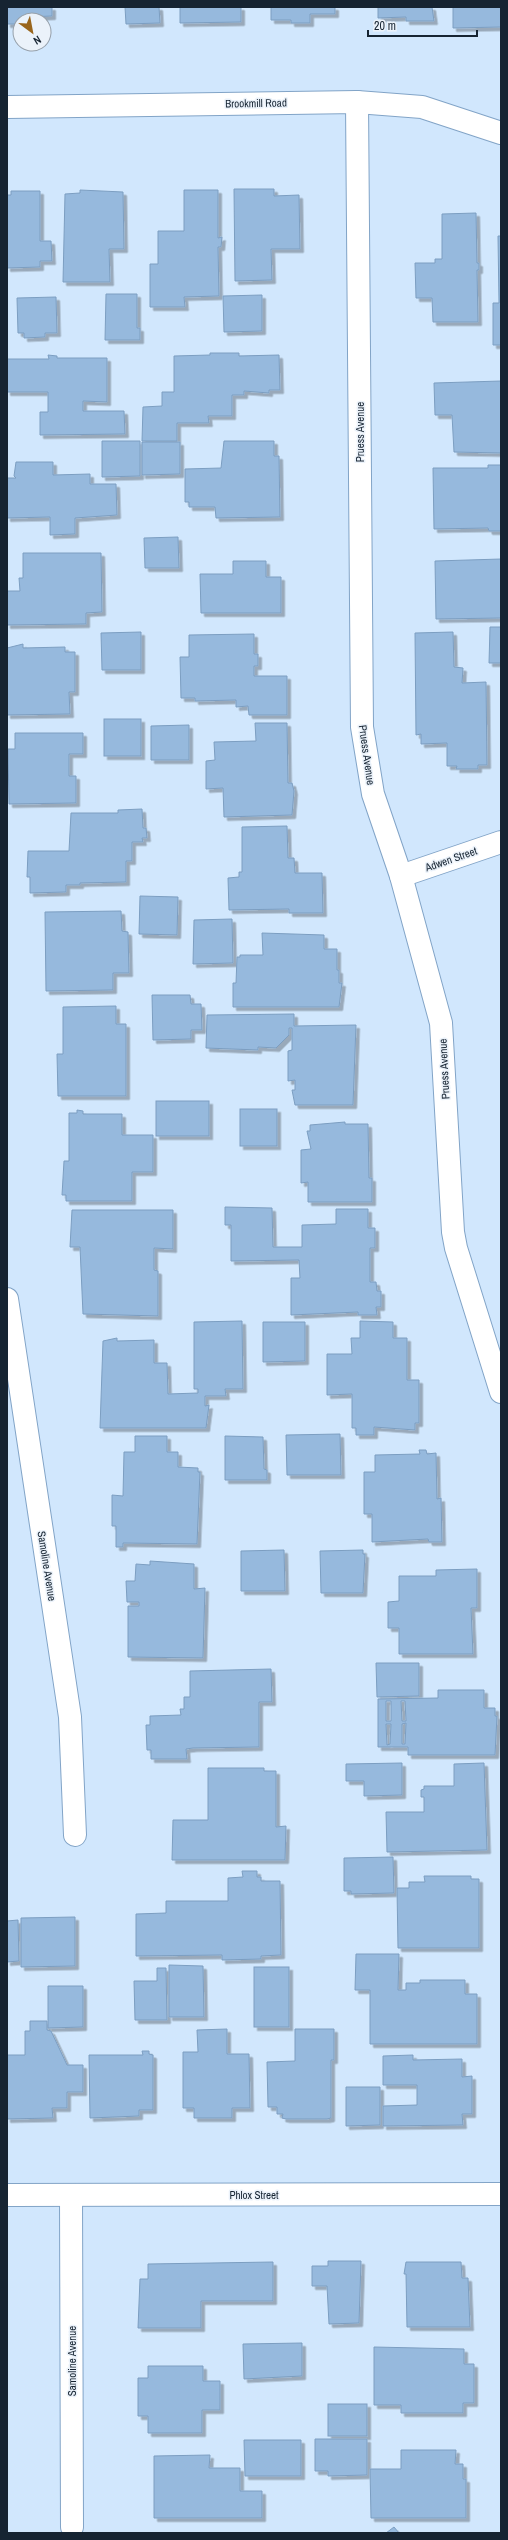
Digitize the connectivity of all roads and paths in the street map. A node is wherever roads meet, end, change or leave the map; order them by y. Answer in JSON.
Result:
{"nodes":[{"id":1,"x":357,"y":102,"type":"junction"},
{"id":2,"x":7,"y":107,"type":"edge"},
{"id":3,"x":501,"y":133,"type":"edge"},
{"id":4,"x":501,"y":842,"type":"edge"},
{"id":5,"x":401,"y":876,"type":"junction"},
{"id":6,"x":7,"y":1299,"type":"edge"},
{"id":7,"x":501,"y":1392,"type":"edge"},
{"id":8,"x":75,"y":1836,"type":"dead end"},
{"id":9,"x":501,"y":2194,"type":"edge"},
{"id":10,"x":7,"y":2195,"type":"edge"},
{"id":11,"x":71,"y":2195,"type":"junction"},
{"id":12,"x":72,"y":2527,"type":"dead end"}],
"edges":[{"from":1,"to":2,"type":"street","name":"Brookmill Road"},
{"from":1,"to":3,"type":"street","name":"Brookmill Road"},
{"from":1,"to":5,"type":"street","name":"Pruess Avenue"},
{"from":4,"to":5,"type":"street","name":"Adwen Street"},
{"from":5,"to":7,"type":"street","name":"Pruess Avenue"},
{"from":6,"to":8,"type":"street","name":"Samoline Avenue"},
{"from":9,"to":11,"type":"street","name":"Phlox Street"},
{"from":10,"to":11,"type":"street","name":"Phlox Street"},
{"from":11,"to":12,"type":"street","name":"Samoline Avenue"}]}
